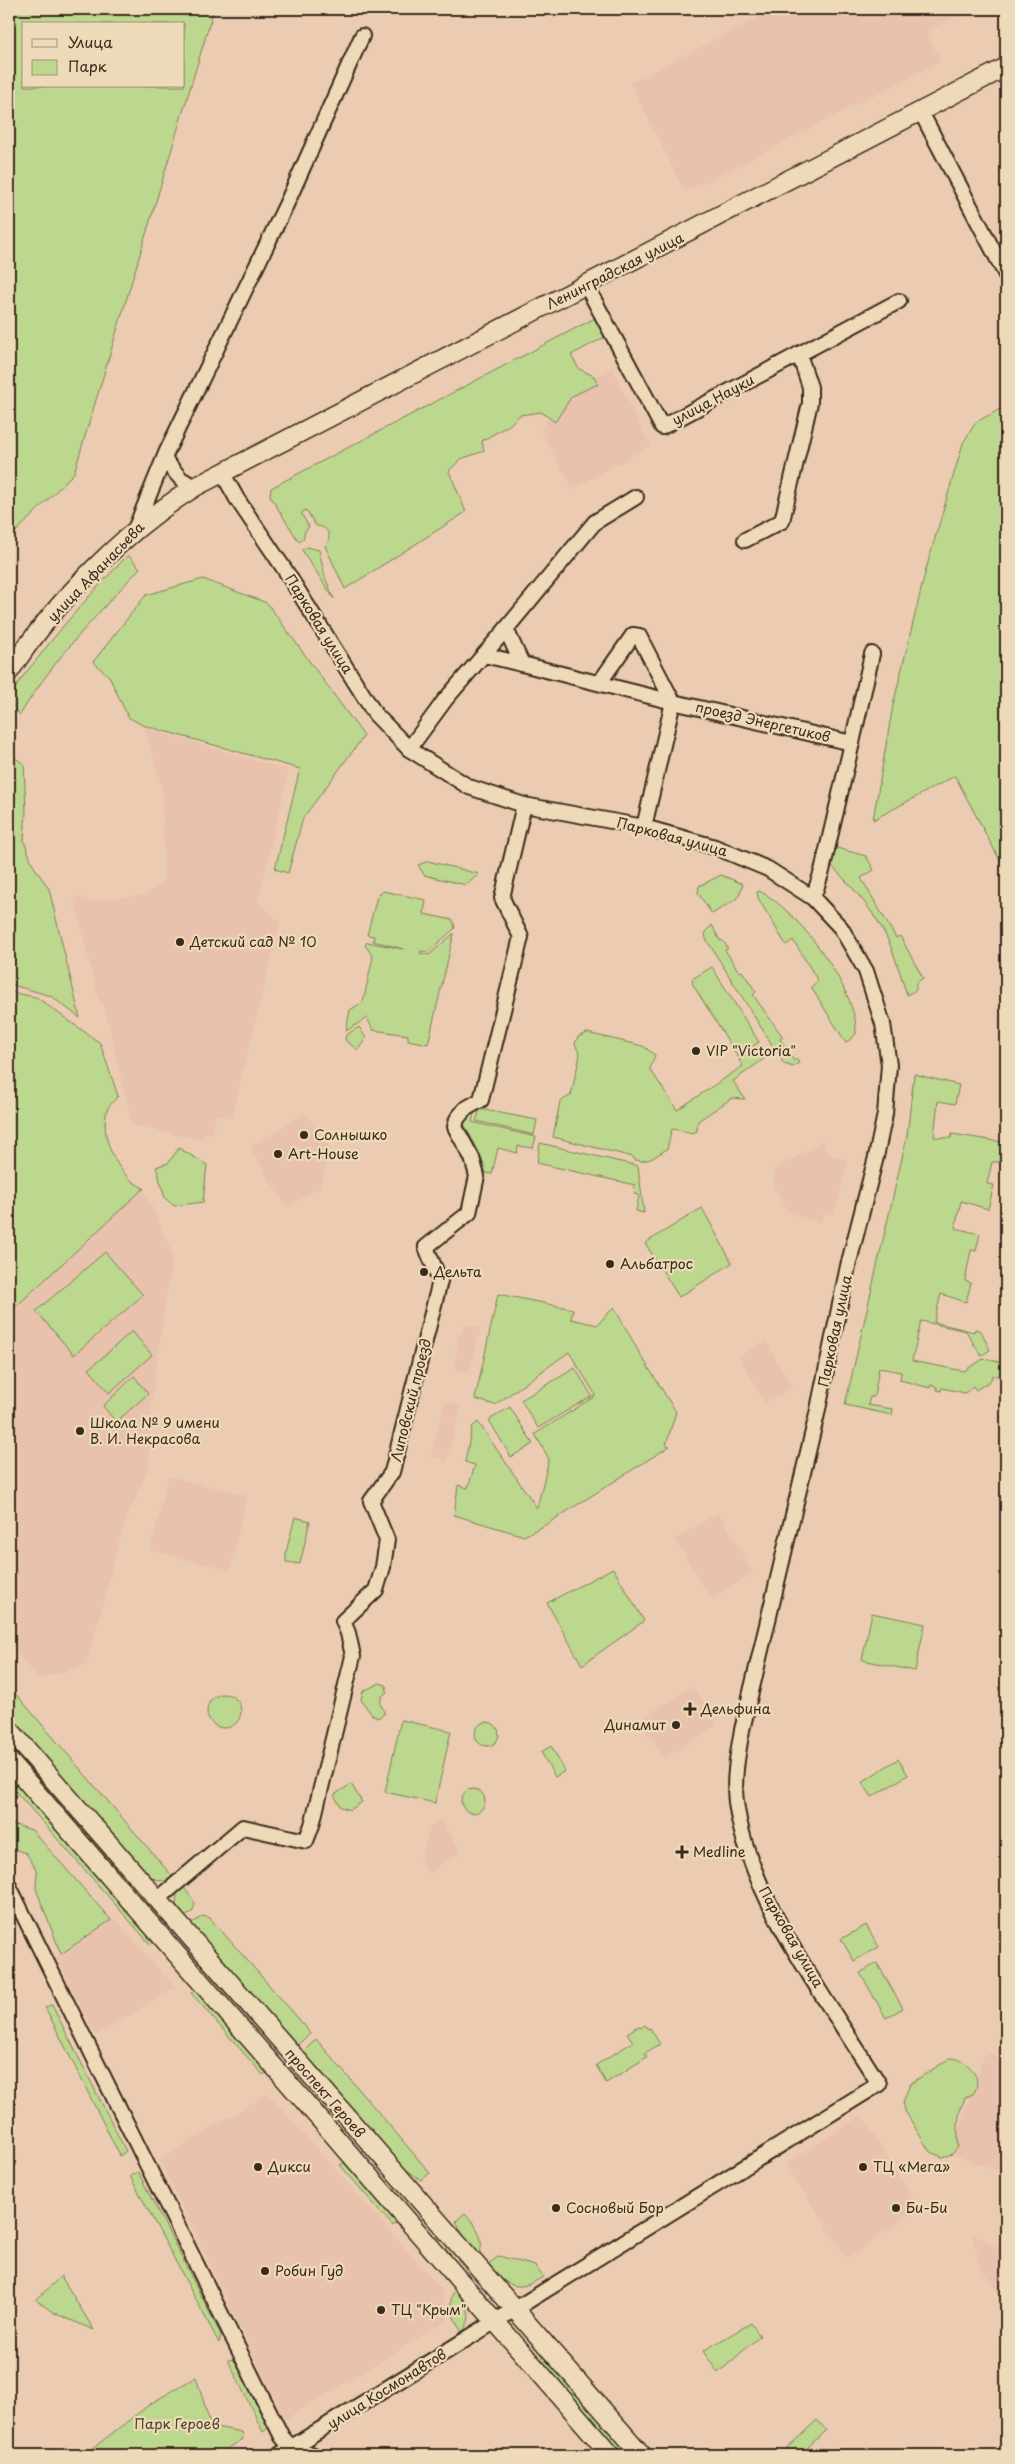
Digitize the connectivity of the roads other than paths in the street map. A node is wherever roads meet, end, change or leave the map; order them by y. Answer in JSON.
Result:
{"nodes":[{"id":1,"x":362,"y":36,"type":"dead end"},
{"id":2,"x":1006,"y":67,"type":"edge"},
{"id":3,"x":921,"y":112,"type":"junction"},
{"id":4,"x":1006,"y":275,"type":"edge"},
{"id":5,"x":586,"y":286,"type":"junction"},
{"id":6,"x":899,"y":301,"type":"dead end"},
{"id":7,"x":799,"y":354,"type":"junction"},
{"id":8,"x":164,"y":459,"type":"junction"},
{"id":9,"x":223,"y":474,"type":"junction"},
{"id":10,"x":195,"y":487,"type":"junction"},
{"id":11,"x":636,"y":497,"type":"dead end"},
{"id":12,"x":136,"y":527,"type":"junction"},
{"id":13,"x":745,"y":540,"type":"dead end"},
{"id":14,"x":506,"y":629,"type":"junction"},
{"id":15,"x":872,"y":654,"type":"dead end"},
{"id":16,"x":484,"y":655,"type":"junction"},
{"id":17,"x":522,"y":664,"type":"junction"},
{"id":18,"x":9,"y":672,"type":"edge"},
{"id":19,"x":600,"y":682,"type":"junction"},
{"id":20,"x":673,"y":702,"type":"junction"},
{"id":21,"x":852,"y":743,"type":"junction"},
{"id":22,"x":409,"y":749,"type":"junction"},
{"id":23,"x":524,"y":805,"type":"junction"},
{"id":24,"x":644,"y":827,"type":"junction"},
{"id":25,"x":813,"y":898,"type":"junction"},
{"id":26,"x":9,"y":1729,"type":"edge"},
{"id":27,"x":9,"y":1761,"type":"edge"},
{"id":28,"x":9,"y":1886,"type":"edge"},
{"id":29,"x":157,"y":1900,"type":"junction"},
{"id":30,"x":517,"y":2310,"type":"junction"},
{"id":31,"x":496,"y":2323,"type":"junction"},
{"id":32,"x":292,"y":2448,"type":"junction"},
{"id":33,"x":279,"y":2455,"type":"edge"},
{"id":34,"x":314,"y":2455,"type":"edge"},
{"id":35,"x":611,"y":2455,"type":"edge"},
{"id":36,"x":642,"y":2455,"type":"edge"}],
"edges":[{"from":1,"to":8,"type":"street"},
{"from":2,"to":3,"type":"main road","name":"Ленинградская улица"},
{"from":3,"to":4,"type":"street"},
{"from":3,"to":5,"type":"main road","name":"Ленинградская улица"},
{"from":5,"to":7,"type":"street","name":"улица Науки"},
{"from":5,"to":9,"type":"main road","name":"Ленинградская улица"},
{"from":6,"to":7,"type":"street","name":"улица Науки"},
{"from":7,"to":13,"type":"street"},
{"from":8,"to":10,"type":"street"},
{"from":8,"to":12,"type":"street"},
{"from":9,"to":10,"type":"main road","name":"улица Афанасьева"},
{"from":9,"to":22,"type":"street","name":"Парковая улица"},
{"from":10,"to":12,"type":"main road","name":"улица Афанасьева"},
{"from":11,"to":14,"type":"street"},
{"from":12,"to":18,"type":"main road","name":"улица Афанасьева"},
{"from":14,"to":16,"type":"street"},
{"from":14,"to":17,"type":"street"},
{"from":15,"to":21,"type":"street"},
{"from":16,"to":17,"type":"street","name":"проезд Энергетиков"},
{"from":16,"to":22,"type":"street"},
{"from":17,"to":19,"type":"street","name":"проезд Энергетиков"},
{"from":19,"to":20,"type":"street","name":"проезд Энергетиков"},
{"from":19,"to":20,"type":"street"},
{"from":20,"to":21,"type":"street","name":"проезд Энергетиков"},
{"from":20,"to":24,"type":"street"},
{"from":21,"to":25,"type":"street"},
{"from":22,"to":23,"type":"street","name":"Парковая улица"},
{"from":23,"to":24,"type":"street","name":"Парковая улица"},
{"from":23,"to":29,"type":"street","name":"Липовский проезд"},
{"from":24,"to":25,"type":"street","name":"Парковая улица"},
{"from":25,"to":30,"type":"street","name":"Парковая улица"},
{"from":26,"to":29,"type":"main road","name":"проспект Героев"},
{"from":27,"to":31,"type":"main road","name":"проспект Героев"},
{"from":28,"to":32,"type":"street"},
{"from":29,"to":30,"type":"main road","name":"проспект Героев"},
{"from":30,"to":31,"type":"street","name":"улица Космонавтов"},
{"from":30,"to":36,"type":"main road","name":"проспект Героев"},
{"from":31,"to":32,"type":"street","name":"улица Космонавтов"},
{"from":31,"to":35,"type":"main road","name":"проспект Героев"},
{"from":32,"to":33,"type":"street","name":"улица Космонавтов"},
{"from":32,"to":34,"type":"street"}]}
